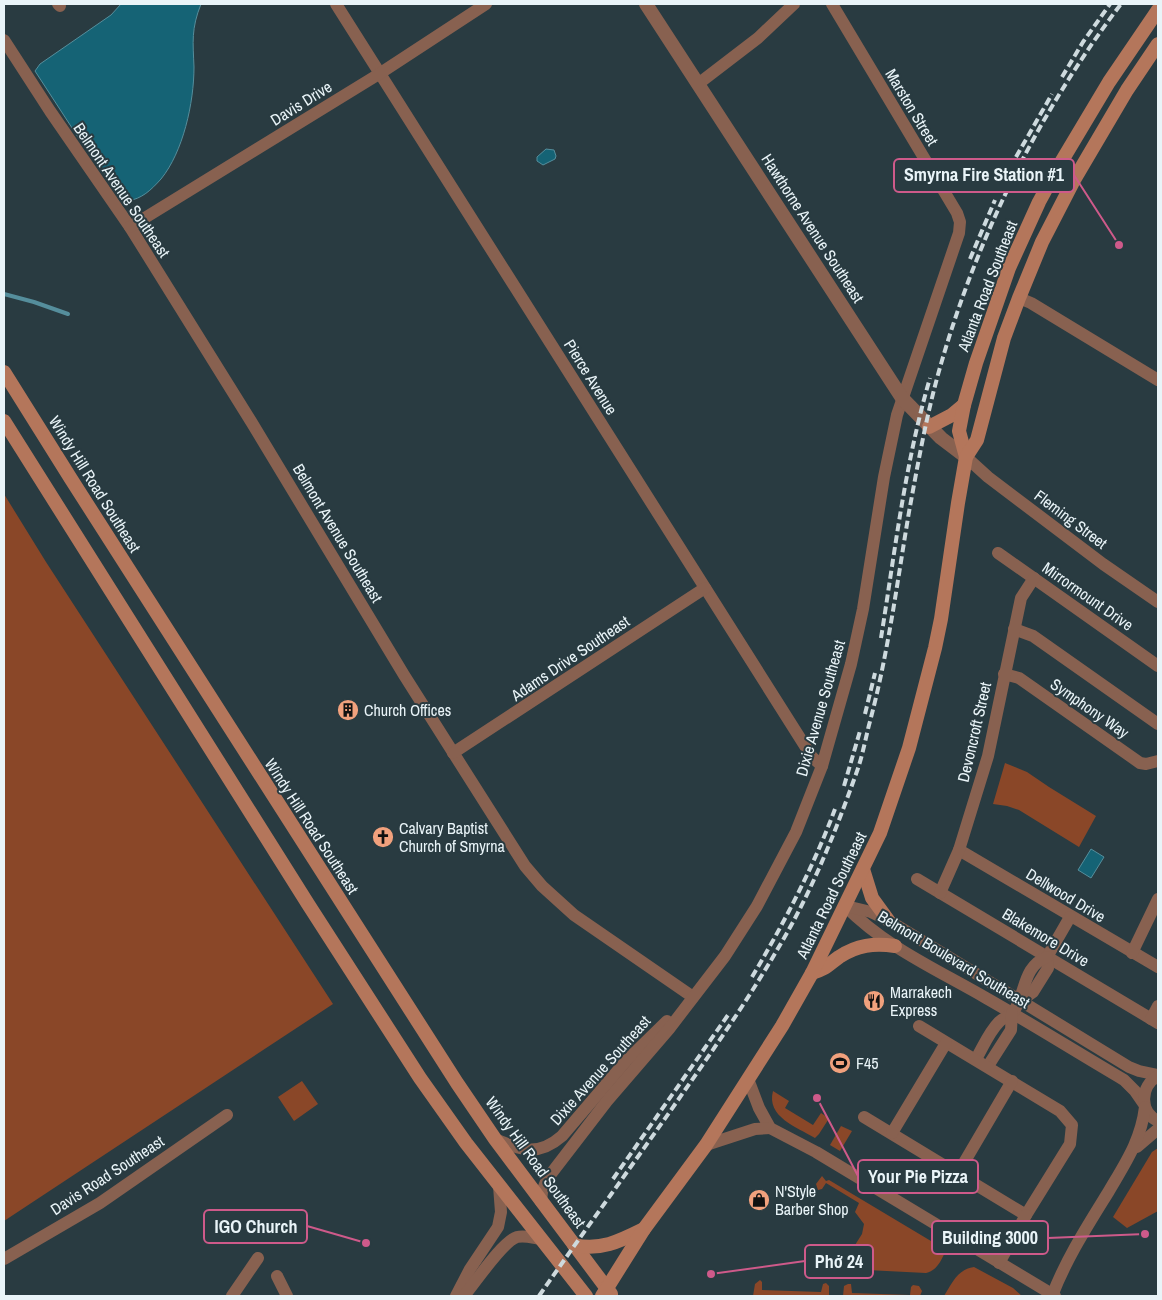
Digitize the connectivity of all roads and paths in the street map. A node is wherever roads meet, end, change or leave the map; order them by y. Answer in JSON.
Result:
{"nodes":[{"id":1,"x":336,"y":4,"type":"edge"},
{"id":2,"x":486,"y":4,"type":"edge"},
{"id":3,"x":646,"y":4,"type":"edge"},
{"id":4,"x":794,"y":4,"type":"edge"},
{"id":5,"x":832,"y":4,"type":"edge"},
{"id":6,"x":1158,"y":10,"type":"edge"},
{"id":7,"x":4,"y":40,"type":"edge"},
{"id":8,"x":1158,"y":44,"type":"edge"},
{"id":9,"x":379,"y":74,"type":"junction"},
{"id":10,"x":698,"y":84,"type":"junction"},
{"id":11,"x":130,"y":228,"type":"junction"},
{"id":12,"x":1019,"y":298,"type":"junction"},
{"id":13,"x":4,"y":372,"type":"edge"},
{"id":14,"x":1158,"y":380,"type":"edge"},
{"id":15,"x":902,"y":398,"type":"junction"},
{"id":16,"x":964,"y":406,"type":"junction"},
{"id":17,"x":4,"y":421,"type":"edge"},
{"id":18,"x":929,"y":426,"type":"junction"},
{"id":19,"x":966,"y":457,"type":"junction"},
{"id":20,"x":998,"y":553,"type":"dead end"},
{"id":21,"x":1034,"y":578,"type":"junction"},
{"id":22,"x":705,"y":588,"type":"junction"},
{"id":23,"x":1158,"y":602,"type":"edge"},
{"id":24,"x":1014,"y":629,"type":"junction"},
{"id":25,"x":1158,"y":666,"type":"edge"},
{"id":26,"x":1004,"y":674,"type":"junction"},
{"id":27,"x":1158,"y":724,"type":"edge"},
{"id":28,"x":453,"y":753,"type":"junction"},
{"id":29,"x":1158,"y":761,"type":"edge"},
{"id":30,"x":822,"y":766,"type":"junction"},
{"id":31,"x":959,"y":850,"type":"junction"},
{"id":32,"x":863,"y":869,"type":"junction"},
{"id":33,"x":917,"y":879,"type":"dead end"},
{"id":34,"x":940,"y":893,"type":"junction"},
{"id":35,"x":1158,"y":899,"type":"edge"},
{"id":36,"x":845,"y":906,"type":"junction"},
{"id":37,"x":1070,"y":917,"type":"junction"},
{"id":38,"x":888,"y":920,"type":"junction"},
{"id":39,"x":895,"y":946,"type":"junction"},
{"id":40,"x":1132,"y":952,"type":"junction"},
{"id":41,"x":1047,"y":957,"type":"junction"},
{"id":42,"x":1158,"y":967,"type":"edge"},
{"id":43,"x":812,"y":973,"type":"junction"},
{"id":44,"x":693,"y":997,"type":"junction"},
{"id":45,"x":1020,"y":1001,"type":"junction"},
{"id":46,"x":1158,"y":1006,"type":"edge"},
{"id":47,"x":1012,"y":1013,"type":"junction"},
{"id":48,"x":1155,"y":1021,"type":"edge"},
{"id":49,"x":919,"y":1026,"type":"dead end"},
{"id":50,"x":946,"y":1043,"type":"junction"},
{"id":51,"x":976,"y":1059,"type":"junction"},
{"id":52,"x":988,"y":1066,"type":"junction"},
{"id":53,"x":1158,"y":1076,"type":"edge"},
{"id":54,"x":748,"y":1079,"type":"junction"},
{"id":55,"x":1012,"y":1081,"type":"junction"},
{"id":56,"x":1145,"y":1105,"type":"junction"},
{"id":57,"x":227,"y":1115,"type":"dead end"},
{"id":58,"x":864,"y":1117,"type":"dead end"},
{"id":59,"x":1158,"y":1121,"type":"edge"},
{"id":60,"x":770,"y":1128,"type":"junction"},
{"id":61,"x":1158,"y":1129,"type":"edge"},
{"id":62,"x":892,"y":1133,"type":"junction"},
{"id":63,"x":495,"y":1139,"type":"junction"},
{"id":64,"x":706,"y":1145,"type":"junction"},
{"id":65,"x":1133,"y":1150,"type":"junction"},
{"id":66,"x":958,"y":1173,"type":"junction"},
{"id":67,"x":499,"y":1186,"type":"junction"},
{"id":68,"x":541,"y":1202,"type":"junction"},
{"id":69,"x":1026,"y":1215,"type":"junction"},
{"id":70,"x":644,"y":1229,"type":"junction"},
{"id":71,"x":541,"y":1239,"type":"junction"},
{"id":72,"x":574,"y":1245,"type":"junction"},
{"id":73,"x":258,"y":1258,"type":"dead end"},
{"id":74,"x":4,"y":1260,"type":"edge"},
{"id":75,"x":999,"y":1263,"type":"junction"},
{"id":76,"x":277,"y":1276,"type":"dead end"},
{"id":77,"x":609,"y":1294,"type":"edge"},
{"id":78,"x":232,"y":1296,"type":"edge"},
{"id":79,"x":287,"y":1296,"type":"edge"},
{"id":80,"x":456,"y":1296,"type":"edge"},
{"id":81,"x":464,"y":1296,"type":"edge"},
{"id":82,"x":586,"y":1296,"type":"edge"},
{"id":83,"x":1053,"y":1296,"type":"edge"}],
"edges":[{"from":1,"to":9,"type":"street","name":"Pierce Avenue"},
{"from":2,"to":9,"type":"street","name":"Davis Drive"},
{"from":3,"to":10,"type":"street","name":"Hawthorne Avenue Southeast"},
{"from":4,"to":10,"type":"street"},
{"from":5,"to":15,"type":"street","name":"Marston Street"},
{"from":6,"to":16,"type":"main road","name":"Atlanta Road Southeast"},
{"from":7,"to":11,"type":"street","name":"Belmont Avenue Southeast"},
{"from":8,"to":12,"type":"main road","name":"Atlanta Road Southeast"},
{"from":9,"to":11,"type":"street","name":"Davis Drive"},
{"from":9,"to":22,"type":"street","name":"Pierce Avenue"},
{"from":10,"to":15,"type":"street","name":"Hawthorne Avenue Southeast"},
{"from":11,"to":28,"type":"street","name":"Belmont Avenue Southeast"},
{"from":12,"to":14,"type":"street"},
{"from":12,"to":19,"type":"main road","name":"Atlanta Road Southeast"},
{"from":13,"to":63,"type":"main road","name":"Windy Hill Road Southeast"},
{"from":15,"to":18,"type":"street","name":"Hawthorne Avenue Southeast"},
{"from":15,"to":30,"type":"street","name":"Dixie Avenue Southeast"},
{"from":16,"to":18,"type":"main road"},
{"from":16,"to":19,"type":"main road","name":"Atlanta Road Southeast"},
{"from":17,"to":67,"type":"main road"},
{"from":18,"to":19,"type":"street","name":"Hawthorne Avenue Southeast"},
{"from":19,"to":23,"type":"street","name":"Fleming Street"},
{"from":19,"to":32,"type":"main road","name":"Atlanta Road Southeast"},
{"from":20,"to":21,"type":"street","name":"Mirrormount Drive"},
{"from":21,"to":24,"type":"street","name":"Devoncroft Street"},
{"from":21,"to":25,"type":"street","name":"Mirrormount Drive"},
{"from":22,"to":28,"type":"street","name":"Adams Drive Southeast"},
{"from":22,"to":30,"type":"street","name":"Pierce Avenue"},
{"from":24,"to":26,"type":"street","name":"Devoncroft Street"},
{"from":24,"to":27,"type":"street"},
{"from":26,"to":29,"type":"street","name":"Symphony Way"},
{"from":26,"to":31,"type":"street","name":"Devoncroft Street"},
{"from":28,"to":44,"type":"street","name":"Belmont Avenue Southeast"},
{"from":30,"to":44,"type":"street","name":"Dixie Avenue Southeast"},
{"from":31,"to":34,"type":"street","name":"Devoncroft Street"},
{"from":31,"to":37,"type":"street","name":"Dellwood Drive"},
{"from":32,"to":36,"type":"main road","name":"Atlanta Road Southeast"},
{"from":32,"to":38,"type":"main road"},
{"from":33,"to":34,"type":"street","name":"Blakemore Drive"},
{"from":34,"to":41,"type":"street","name":"Blakemore Drive"},
{"from":35,"to":40,"type":"street"},
{"from":36,"to":38,"type":"street","name":"Belmont Boulevard Southeast"},
{"from":36,"to":39,"type":"street","name":"Belmont Boulevard Southeast"},
{"from":36,"to":43,"type":"main road","name":"Atlanta Road Southeast"},
{"from":37,"to":40,"type":"street","name":"Dellwood Drive"},
{"from":37,"to":41,"type":"street"},
{"from":38,"to":45,"type":"street","name":"Belmont Boulevard Southeast"},
{"from":39,"to":43,"type":"main road"},
{"from":39,"to":47,"type":"street","name":"Belmont Boulevard Southeast"},
{"from":40,"to":42,"type":"street","name":"Dellwood Drive"},
{"from":41,"to":45,"type":"street"},
{"from":41,"to":48,"type":"street","name":"Blakemore Drive"},
{"from":43,"to":54,"type":"main road","name":"Atlanta Road Southeast"},
{"from":44,"to":63,"type":"street","name":"Dixie Avenue Southeast"},
{"from":44,"to":68,"type":"street","name":"Dixie Avenue Southeast"},
{"from":45,"to":47,"type":"street"},
{"from":45,"to":53,"type":"street","name":"Belmont Boulevard Southeast"},
{"from":46,"to":48,"type":"street"},
{"from":47,"to":51,"type":"street"},
{"from":47,"to":52,"type":"street"},
{"from":47,"to":56,"type":"street","name":"Belmont Boulevard Southeast"},
{"from":49,"to":50,"type":"street"},
{"from":50,"to":51,"type":"street"},
{"from":50,"to":62,"type":"street"},
{"from":51,"to":52,"type":"street"},
{"from":52,"to":55,"type":"street"},
{"from":53,"to":56,"type":"street"},
{"from":54,"to":60,"type":"street"},
{"from":54,"to":64,"type":"main road","name":"Atlanta Road Southeast"},
{"from":55,"to":66,"type":"street"},
{"from":55,"to":69,"type":"street"},
{"from":56,"to":59,"type":"street","name":"Belmont Boulevard Southeast"},
{"from":56,"to":65,"type":"street"},
{"from":57,"to":74,"type":"street","name":"Davis Road Southeast"},
{"from":58,"to":62,"type":"street"},
{"from":60,"to":64,"type":"street"},
{"from":60,"to":75,"type":"street"},
{"from":61,"to":65,"type":"street"},
{"from":62,"to":66,"type":"street"},
{"from":63,"to":68,"type":"main road","name":"Windy Hill Road Southeast"},
{"from":64,"to":70,"type":"main road","name":"Atlanta Road Southeast"},
{"from":65,"to":83,"type":"street"},
{"from":66,"to":69,"type":"street"},
{"from":67,"to":71,"type":"main road"},
{"from":67,"to":80,"type":"street"},
{"from":68,"to":72,"type":"main road","name":"Windy Hill Road Southeast"},
{"from":69,"to":75,"type":"street"},
{"from":70,"to":72,"type":"main road"},
{"from":70,"to":77,"type":"main road","name":"Atlanta Road Southeast"},
{"from":71,"to":81,"type":"street"},
{"from":71,"to":82,"type":"main road"},
{"from":72,"to":77,"type":"main road","name":"Windy Hill Road Southeast"},
{"from":73,"to":78,"type":"street"},
{"from":75,"to":83,"type":"street"},
{"from":76,"to":79,"type":"street"}]}
